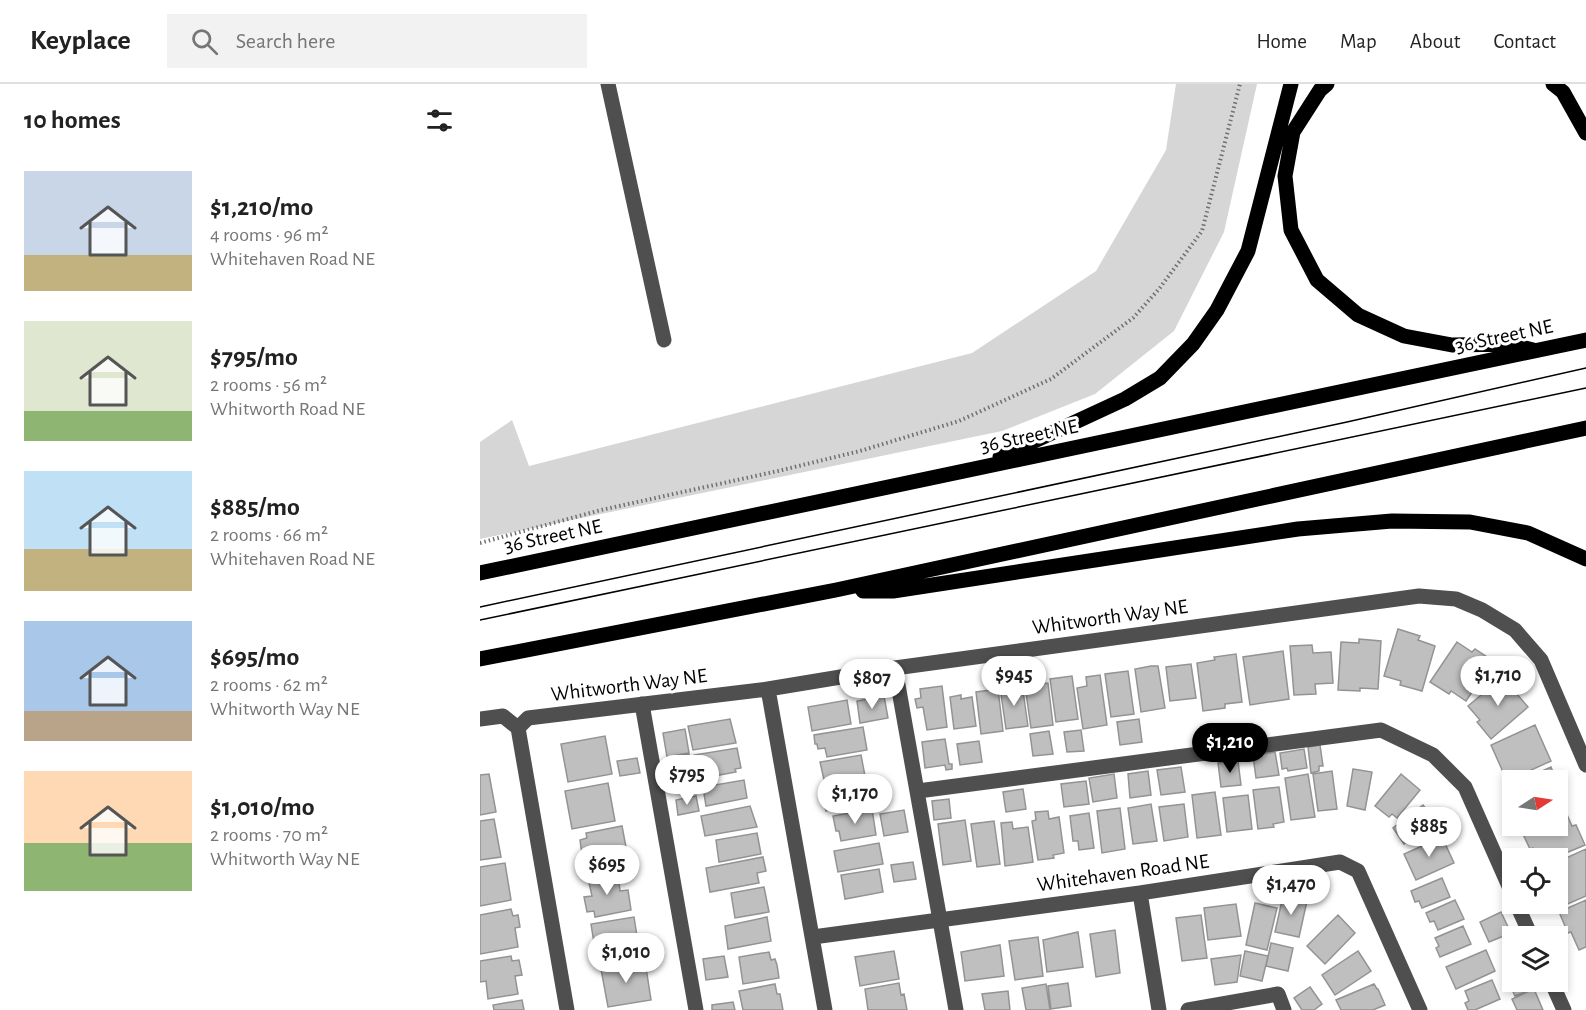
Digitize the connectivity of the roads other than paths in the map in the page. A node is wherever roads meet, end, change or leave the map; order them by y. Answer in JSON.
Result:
{"nodes":[{"id":1,"x":608,"y":84,"type":"edge"},
{"id":2,"x":1291,"y":84,"type":"edge"},
{"id":3,"x":1327,"y":84,"type":"edge"},
{"id":4,"x":1553,"y":84,"type":"edge"},
{"id":5,"x":1586,"y":133,"type":"edge"},
{"id":6,"x":664,"y":340,"type":"dead end"},
{"id":7,"x":1586,"y":340,"type":"edge"},
{"id":8,"x":1536,"y":351,"type":"junction"},
{"id":9,"x":1586,"y":428,"type":"edge"},
{"id":10,"x":975,"y":469,"type":"junction"},
{"id":11,"x":1586,"y":559,"type":"edge"},
{"id":12,"x":480,"y":573,"type":"edge"},
{"id":13,"x":836,"y":590,"type":"junction"},
{"id":14,"x":480,"y":659,"type":"edge"},
{"id":15,"x":895,"y":668,"type":"junction"},
{"id":16,"x":768,"y":689,"type":"junction"},
{"id":17,"x":642,"y":704,"type":"junction"},
{"id":18,"x":480,"y":719,"type":"edge"},
{"id":19,"x":518,"y":728,"type":"junction"},
{"id":20,"x":1586,"y":765,"type":"edge"},
{"id":21,"x":918,"y":791,"type":"junction"},
{"id":22,"x":1502,"y":870,"type":"edge"},
{"id":23,"x":1140,"y":893,"type":"junction"},
{"id":24,"x":940,"y":919,"type":"junction"},
{"id":25,"x":813,"y":937,"type":"junction"},
{"id":26,"x":1556,"y":992,"type":"edge"},
{"id":27,"x":567,"y":1010,"type":"edge"},
{"id":28,"x":696,"y":1010,"type":"edge"},
{"id":29,"x":825,"y":1010,"type":"edge"},
{"id":30,"x":956,"y":1010,"type":"edge"},
{"id":31,"x":1158,"y":1010,"type":"edge"},
{"id":32,"x":1188,"y":1010,"type":"edge"},
{"id":33,"x":1284,"y":1010,"type":"edge"},
{"id":34,"x":1420,"y":1010,"type":"edge"},
{"id":35,"x":1564,"y":1010,"type":"edge"}],
"edges":[{"from":1,"to":6,"type":"street"},
{"from":2,"to":10,"type":"main road"},
{"from":3,"to":8,"type":"main road"},
{"from":4,"to":5,"type":"main road"},
{"from":7,"to":8,"type":"main road","name":"36 Street NE"},
{"from":8,"to":10,"type":"main road","name":"36 Street NE"},
{"from":9,"to":13,"type":"main road"},
{"from":10,"to":12,"type":"main road","name":"36 Street NE"},
{"from":11,"to":13,"type":"main road"},
{"from":13,"to":14,"type":"main road"},
{"from":15,"to":16,"type":"street","name":"Whitworth Way NE"},
{"from":15,"to":20,"type":"street","name":"Whitworth Way NE"},
{"from":15,"to":21,"type":"street"},
{"from":16,"to":17,"type":"street","name":"Whitworth Way NE"},
{"from":16,"to":25,"type":"street"},
{"from":17,"to":19,"type":"street","name":"Whitworth Way NE"},
{"from":17,"to":28,"type":"street"},
{"from":18,"to":19,"type":"street"},
{"from":19,"to":27,"type":"street"},
{"from":21,"to":22,"type":"street"},
{"from":21,"to":24,"type":"street"},
{"from":23,"to":24,"type":"street","name":"Whitehaven Road NE"},
{"from":23,"to":31,"type":"street"},
{"from":23,"to":34,"type":"street","name":"Whitehaven Road NE"},
{"from":24,"to":25,"type":"street","name":"Whitehaven Road NE"},
{"from":24,"to":30,"type":"street"},
{"from":25,"to":29,"type":"street"},
{"from":26,"to":35,"type":"street"},
{"from":32,"to":33,"type":"street"}]}
